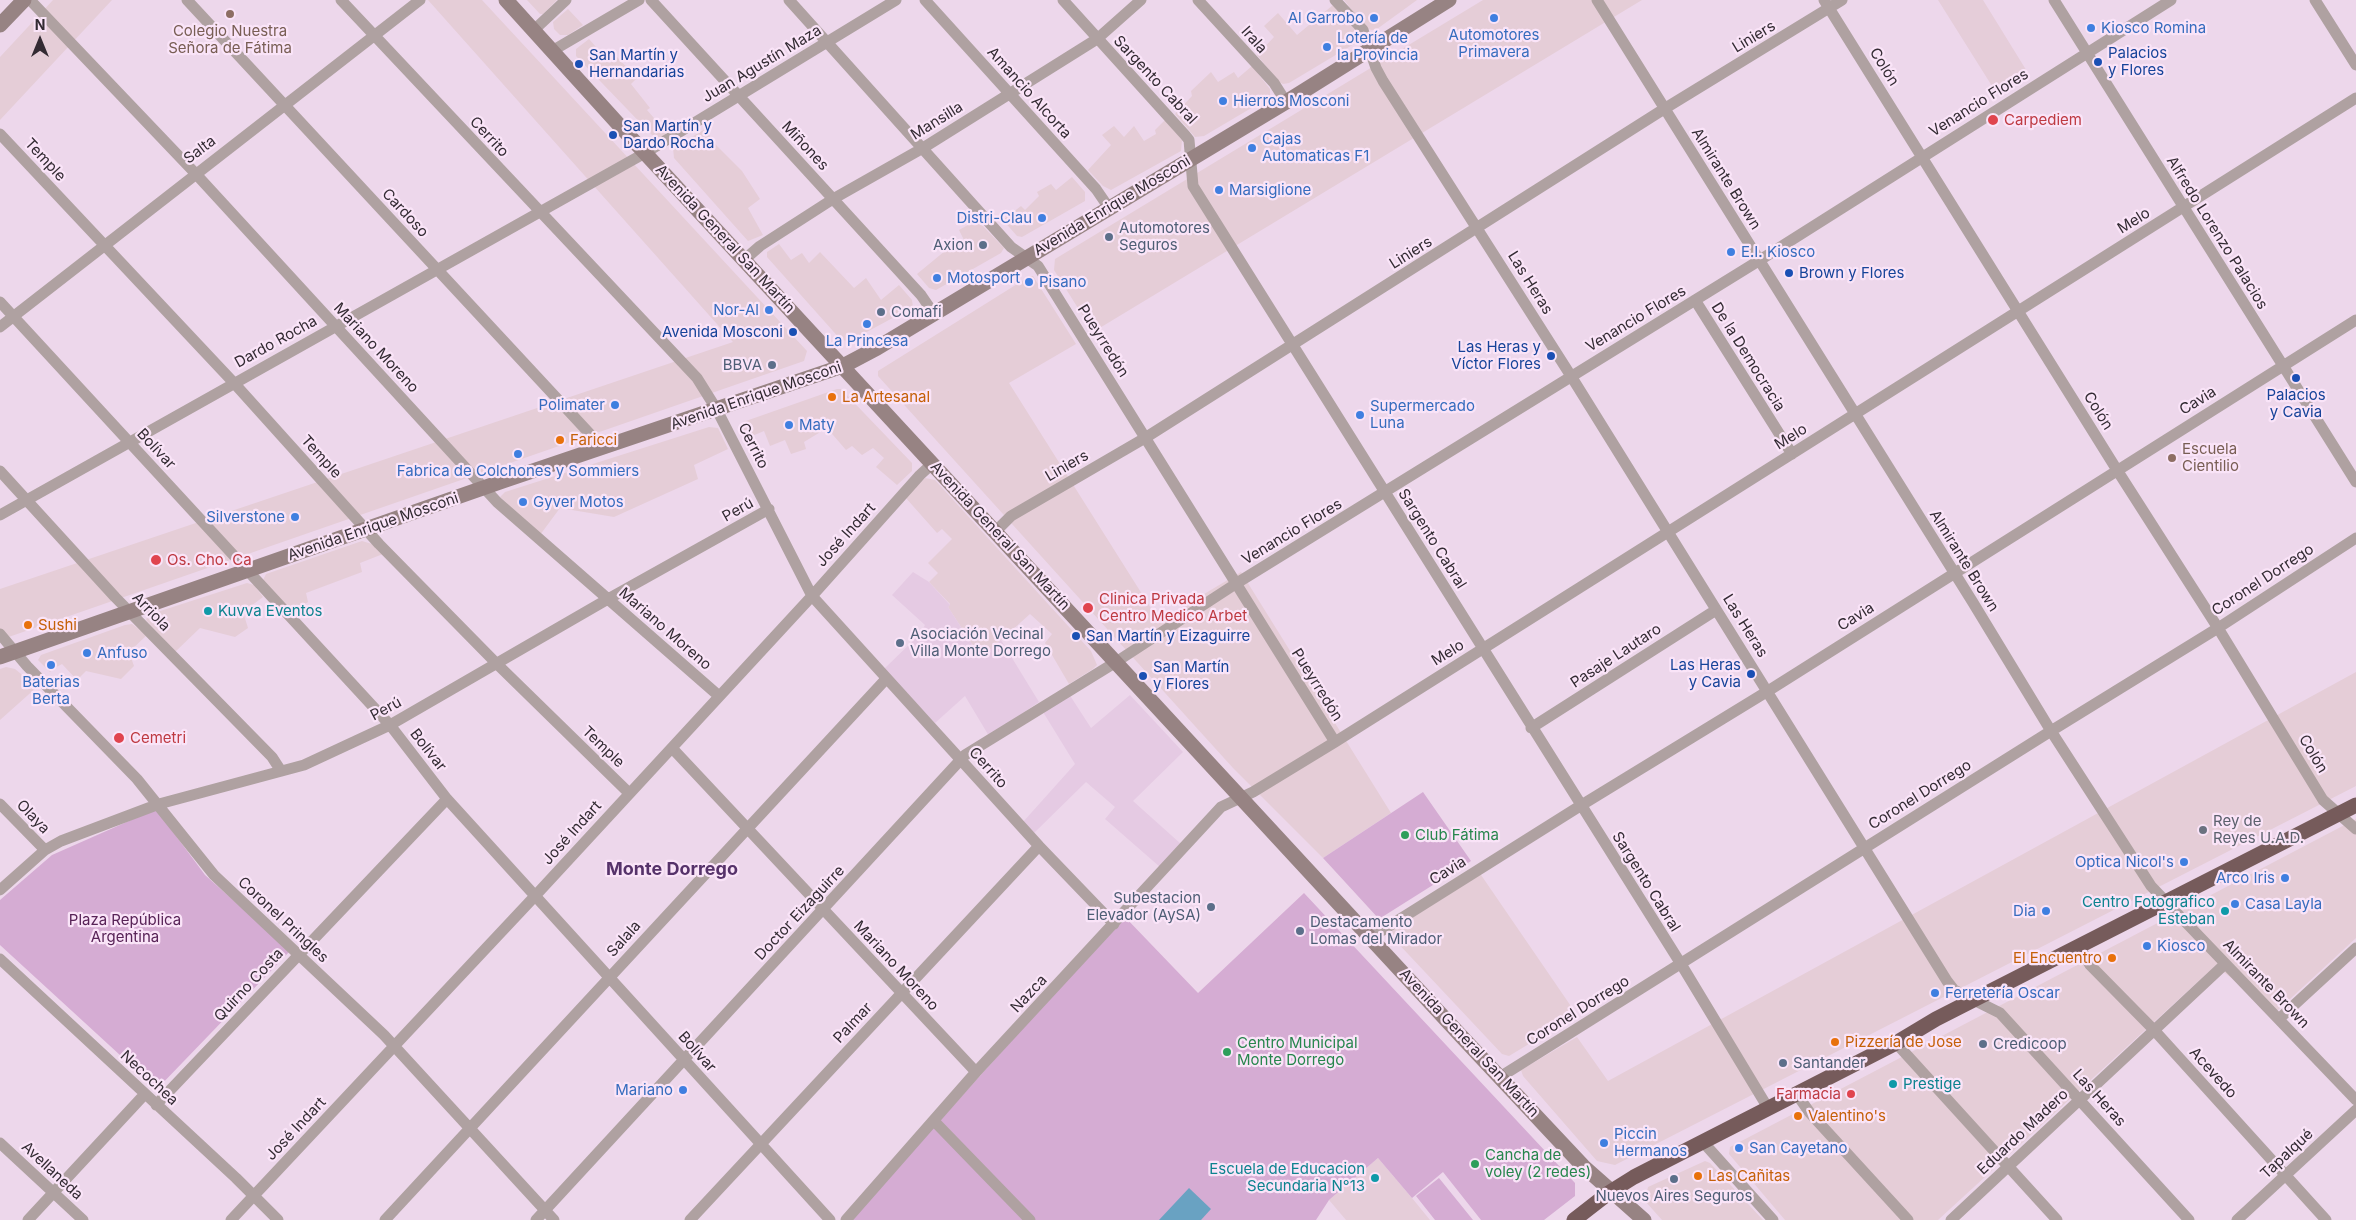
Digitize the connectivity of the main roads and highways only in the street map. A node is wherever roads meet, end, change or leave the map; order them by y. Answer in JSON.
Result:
{"nodes":[{"id":1,"x":24,"y":0,"type":"edge"},
{"id":2,"x":506,"y":0,"type":"edge"},
{"id":3,"x":1449,"y":0,"type":"edge"},
{"id":4,"x":0,"y":26,"type":"edge"},
{"id":5,"x":842,"y":366,"type":"junction"},
{"id":6,"x":0,"y":657,"type":"edge"},
{"id":7,"x":2356,"y":804,"type":"edge"},
{"id":8,"x":1610,"y":1192,"type":"junction"},
{"id":9,"x":1574,"y":1220,"type":"edge"},
{"id":10,"x":1644,"y":1220,"type":"edge"}],
"edges":[{"from":1,"to":4,"type":"main road"},
{"from":2,"to":5,"type":"main road","name":"Avenida General San Martín"},
{"from":3,"to":5,"type":"main road","name":"Avenida Enrique Mosconi"},
{"from":5,"to":6,"type":"main road","name":"Avenida Enrique Mosconi"},
{"from":5,"to":8,"type":"main road","name":"Avenida General San Martín"},
{"from":7,"to":8,"type":"highway"},
{"from":8,"to":9,"type":"highway"},
{"from":8,"to":10,"type":"main road","name":"Avenida General San Martín"}]}
